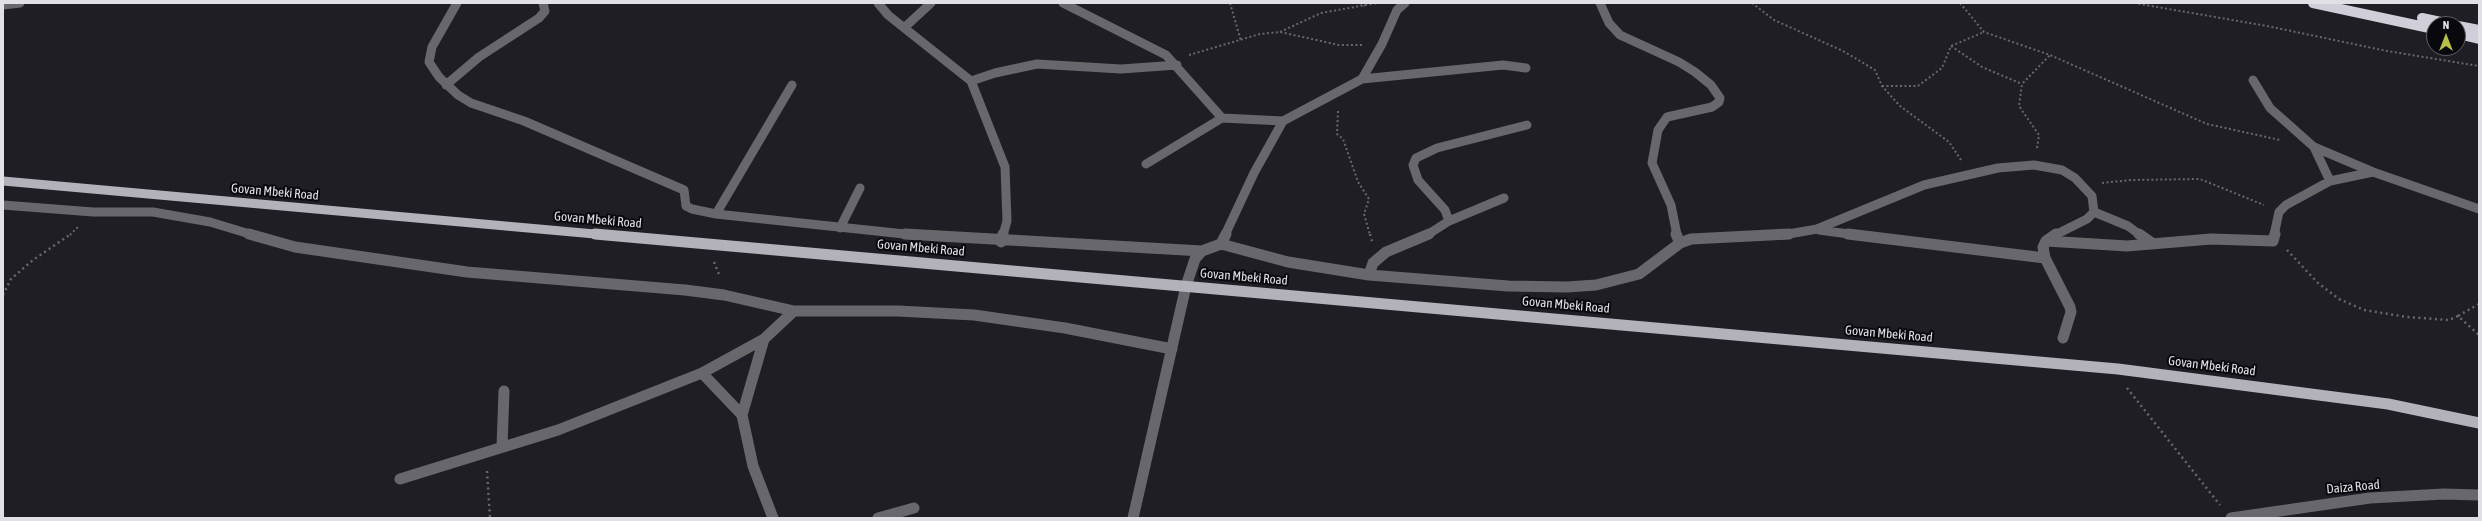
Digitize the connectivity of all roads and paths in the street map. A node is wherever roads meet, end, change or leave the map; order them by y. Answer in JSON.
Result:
{"nodes":[{"id":1,"x":20,"y":3,"type":"edge"},
{"id":2,"x":457,"y":3,"type":"edge"},
{"id":3,"x":543,"y":3,"type":"edge"},
{"id":4,"x":878,"y":3,"type":"edge"},
{"id":5,"x":931,"y":3,"type":"edge"},
{"id":6,"x":1063,"y":3,"type":"edge"},
{"id":7,"x":1230,"y":3,"type":"edge"},
{"id":8,"x":1360,"y":3,"type":"edge"},
{"id":9,"x":1377,"y":3,"type":"edge"},
{"id":10,"x":1405,"y":3,"type":"edge"},
{"id":11,"x":1600,"y":3,"type":"edge"},
{"id":12,"x":1752,"y":3,"type":"edge"},
{"id":13,"x":1960,"y":3,"type":"edge"},
{"id":14,"x":2134,"y":3,"type":"edge"},
{"id":15,"x":2313,"y":3,"type":"edge"},
{"id":16,"x":2348,"y":3,"type":"edge"},
{"id":17,"x":3,"y":5,"type":"edge"},
{"id":18,"x":1366,"y":6,"type":"junction"},
{"id":19,"x":2426,"y":19,"type":"edge"},
{"id":20,"x":906,"y":27,"type":"junction"},
{"id":21,"x":2426,"y":27,"type":"edge"},
{"id":22,"x":2466,"y":28,"type":"edge"},
{"id":23,"x":2479,"y":30,"type":"edge"},
{"id":24,"x":1280,"y":32,"type":"junction"},
{"id":25,"x":1984,"y":32,"type":"junction"},
{"id":26,"x":2466,"y":36,"type":"edge"},
{"id":27,"x":2479,"y":39,"type":"edge"},
{"id":28,"x":1241,"y":41,"type":"junction"},
{"id":29,"x":1338,"y":45,"type":"dead end"},
{"id":30,"x":1951,"y":46,"type":"junction"},
{"id":31,"x":2050,"y":55,"type":"junction"},
{"id":32,"x":1174,"y":62,"type":"junction"},
{"id":33,"x":2479,"y":66,"type":"edge"},
{"id":34,"x":1526,"y":68,"type":"dead end"},
{"id":35,"x":1362,"y":79,"type":"junction"},
{"id":36,"x":2253,"y":80,"type":"dead end"},
{"id":37,"x":971,"y":81,"type":"junction"},
{"id":38,"x":2022,"y":84,"type":"junction"},
{"id":39,"x":446,"y":85,"type":"junction"},
{"id":40,"x":792,"y":85,"type":"dead end"},
{"id":41,"x":1882,"y":86,"type":"junction"},
{"id":42,"x":1324,"y":99,"type":"junction"},
{"id":43,"x":1222,"y":118,"type":"junction"},
{"id":44,"x":1283,"y":121,"type":"junction"},
{"id":45,"x":1527,"y":125,"type":"dead end"},
{"id":46,"x":2283,"y":140,"type":"dead end"},
{"id":47,"x":2314,"y":147,"type":"junction"},
{"id":48,"x":1146,"y":164,"type":"dead end"},
{"id":49,"x":2034,"y":165,"type":"junction"},
{"id":50,"x":2373,"y":172,"type":"junction"},
{"id":51,"x":1971,"y":174,"type":"junction"},
{"id":52,"x":3,"y":181,"type":"edge"},
{"id":53,"x":2330,"y":181,"type":"junction"},
{"id":54,"x":2083,"y":185,"type":"junction"},
{"id":55,"x":860,"y":188,"type":"dead end"},
{"id":56,"x":1504,"y":198,"type":"dead end"},
{"id":57,"x":3,"y":205,"type":"edge"},
{"id":58,"x":2479,"y":210,"type":"edge"},
{"id":59,"x":93,"y":212,"type":"junction"},
{"id":60,"x":2094,"y":212,"type":"junction"},
{"id":61,"x":2279,"y":212,"type":"junction"},
{"id":62,"x":716,"y":214,"type":"junction"},
{"id":63,"x":1449,"y":220,"type":"junction"},
{"id":64,"x":840,"y":228,"type":"junction"},
{"id":65,"x":1817,"y":229,"type":"junction"},
{"id":66,"x":2046,"y":241,"type":"junction"},
{"id":67,"x":2273,"y":241,"type":"junction"},
{"id":68,"x":703,"y":242,"type":"junction"},
{"id":69,"x":1001,"y":242,"type":"junction"},
{"id":70,"x":1680,"y":243,"type":"junction"},
{"id":71,"x":2152,"y":243,"type":"junction"},
{"id":72,"x":1221,"y":244,"type":"junction"},
{"id":73,"x":1202,"y":251,"type":"junction"},
{"id":74,"x":2045,"y":258,"type":"junction"},
{"id":75,"x":1373,"y":263,"type":"junction"},
{"id":76,"x":1369,"y":275,"type":"junction"},
{"id":77,"x":1186,"y":286,"type":"junction"},
{"id":78,"x":724,"y":295,"type":"junction"},
{"id":79,"x":3,"y":296,"type":"edge"},
{"id":80,"x":2479,"y":304,"type":"edge"},
{"id":81,"x":794,"y":311,"type":"junction"},
{"id":82,"x":2458,"y":316,"type":"junction"},
{"id":83,"x":2479,"y":335,"type":"edge"},
{"id":84,"x":2063,"y":338,"type":"dead end"},
{"id":85,"x":764,"y":339,"type":"junction"},
{"id":86,"x":1172,"y":349,"type":"junction"},
{"id":87,"x":2118,"y":369,"type":"junction"},
{"id":88,"x":702,"y":372,"type":"junction"},
{"id":89,"x":504,"y":391,"type":"dead end"},
{"id":90,"x":742,"y":415,"type":"junction"},
{"id":91,"x":2479,"y":423,"type":"edge"},
{"id":92,"x":502,"y":447,"type":"junction"},
{"id":93,"x":486,"y":453,"type":"junction"},
{"id":94,"x":400,"y":479,"type":"dead end"},
{"id":95,"x":2479,"y":495,"type":"edge"},
{"id":96,"x":914,"y":508,"type":"dead end"},
{"id":97,"x":2222,"y":508,"type":"dead end"},
{"id":98,"x":490,"y":518,"type":"edge"},
{"id":99,"x":773,"y":518,"type":"edge"},
{"id":100,"x":878,"y":518,"type":"edge"},
{"id":101,"x":1133,"y":518,"type":"edge"},
{"id":102,"x":2231,"y":518,"type":"edge"}],
"edges":[{"from":1,"to":17,"type":"street"},
{"from":2,"to":39,"type":"street"},
{"from":3,"to":39,"type":"street"},
{"from":4,"to":20,"type":"street"},
{"from":5,"to":20,"type":"street"},
{"from":6,"to":32,"type":"street"},
{"from":7,"to":28,"type":"path"},
{"from":8,"to":18,"type":"path"},
{"from":9,"to":18,"type":"path"},
{"from":10,"to":35,"type":"street"},
{"from":11,"to":70,"type":"street"},
{"from":12,"to":41,"type":"path"},
{"from":13,"to":25,"type":"path"},
{"from":14,"to":33,"type":"path"},
{"from":15,"to":21,"type":"highway"},
{"from":16,"to":19,"type":"highway"},
{"from":18,"to":24,"type":"path"},
{"from":20,"to":37,"type":"street"},
{"from":22,"to":23,"type":"highway"},
{"from":24,"to":28,"type":"path"},
{"from":24,"to":29,"type":"path"},
{"from":25,"to":30,"type":"path"},
{"from":25,"to":31,"type":"path"},
{"from":26,"to":27,"type":"highway"},
{"from":28,"to":32,"type":"path"},
{"from":30,"to":38,"type":"path"},
{"from":30,"to":41,"type":"path"},
{"from":31,"to":38,"type":"path"},
{"from":31,"to":46,"type":"path"},
{"from":32,"to":37,"type":"street"},
{"from":32,"to":43,"type":"street"},
{"from":34,"to":35,"type":"street"},
{"from":35,"to":42,"type":"street"},
{"from":36,"to":47,"type":"street"},
{"from":37,"to":69,"type":"street"},
{"from":38,"to":49,"type":"path"},
{"from":39,"to":62,"type":"street"},
{"from":40,"to":62,"type":"street"},
{"from":41,"to":51,"type":"path"},
{"from":42,"to":44,"type":"street"},
{"from":42,"to":75,"type":"path"},
{"from":43,"to":44,"type":"street"},
{"from":43,"to":48,"type":"street"},
{"from":44,"to":72,"type":"street"},
{"from":45,"to":63,"type":"street"},
{"from":47,"to":50,"type":"street"},
{"from":47,"to":53,"type":"street"},
{"from":49,"to":51,"type":"street"},
{"from":49,"to":54,"type":"street"},
{"from":50,"to":53,"type":"street"},
{"from":50,"to":58,"type":"street"},
{"from":51,"to":65,"type":"street"},
{"from":52,"to":68,"type":"main road","name":"Govan Mbeki Road"},
{"from":53,"to":61,"type":"street"},
{"from":54,"to":60,"type":"street"},
{"from":54,"to":61,"type":"path"},
{"from":55,"to":64,"type":"street"},
{"from":56,"to":63,"type":"street"},
{"from":57,"to":59,"type":"street"},
{"from":59,"to":78,"type":"street"},
{"from":59,"to":79,"type":"path"},
{"from":60,"to":66,"type":"street"},
{"from":60,"to":71,"type":"street"},
{"from":61,"to":67,"type":"street"},
{"from":62,"to":64,"type":"street"},
{"from":63,"to":75,"type":"street"},
{"from":64,"to":69,"type":"street"},
{"from":65,"to":70,"type":"street"},
{"from":65,"to":74,"type":"street"},
{"from":66,"to":71,"type":"street"},
{"from":66,"to":74,"type":"street"},
{"from":67,"to":71,"type":"street"},
{"from":67,"to":82,"type":"path"},
{"from":68,"to":77,"type":"main road","name":"Govan Mbeki Road"},
{"from":68,"to":78,"type":"path"},
{"from":69,"to":73,"type":"street"},
{"from":70,"to":76,"type":"street"},
{"from":72,"to":73,"type":"street"},
{"from":72,"to":76,"type":"street"},
{"from":73,"to":77,"type":"street"},
{"from":74,"to":84,"type":"street"},
{"from":75,"to":76,"type":"street"},
{"from":77,"to":86,"type":"street"},
{"from":77,"to":87,"type":"main road","name":"Govan Mbeki Road"},
{"from":78,"to":81,"type":"street"},
{"from":80,"to":82,"type":"path"},
{"from":81,"to":85,"type":"street"},
{"from":81,"to":86,"type":"street"},
{"from":82,"to":83,"type":"path"},
{"from":85,"to":88,"type":"street"},
{"from":85,"to":90,"type":"street"},
{"from":86,"to":101,"type":"street"},
{"from":87,"to":91,"type":"main road","name":"Govan Mbeki Road"},
{"from":87,"to":97,"type":"path"},
{"from":88,"to":90,"type":"street"},
{"from":88,"to":92,"type":"street"},
{"from":89,"to":92,"type":"street"},
{"from":90,"to":99,"type":"street"},
{"from":92,"to":93,"type":"street"},
{"from":93,"to":94,"type":"street"},
{"from":93,"to":98,"type":"path"},
{"from":95,"to":102,"type":"street","name":"Daiza Road"},
{"from":96,"to":100,"type":"street"}]}
